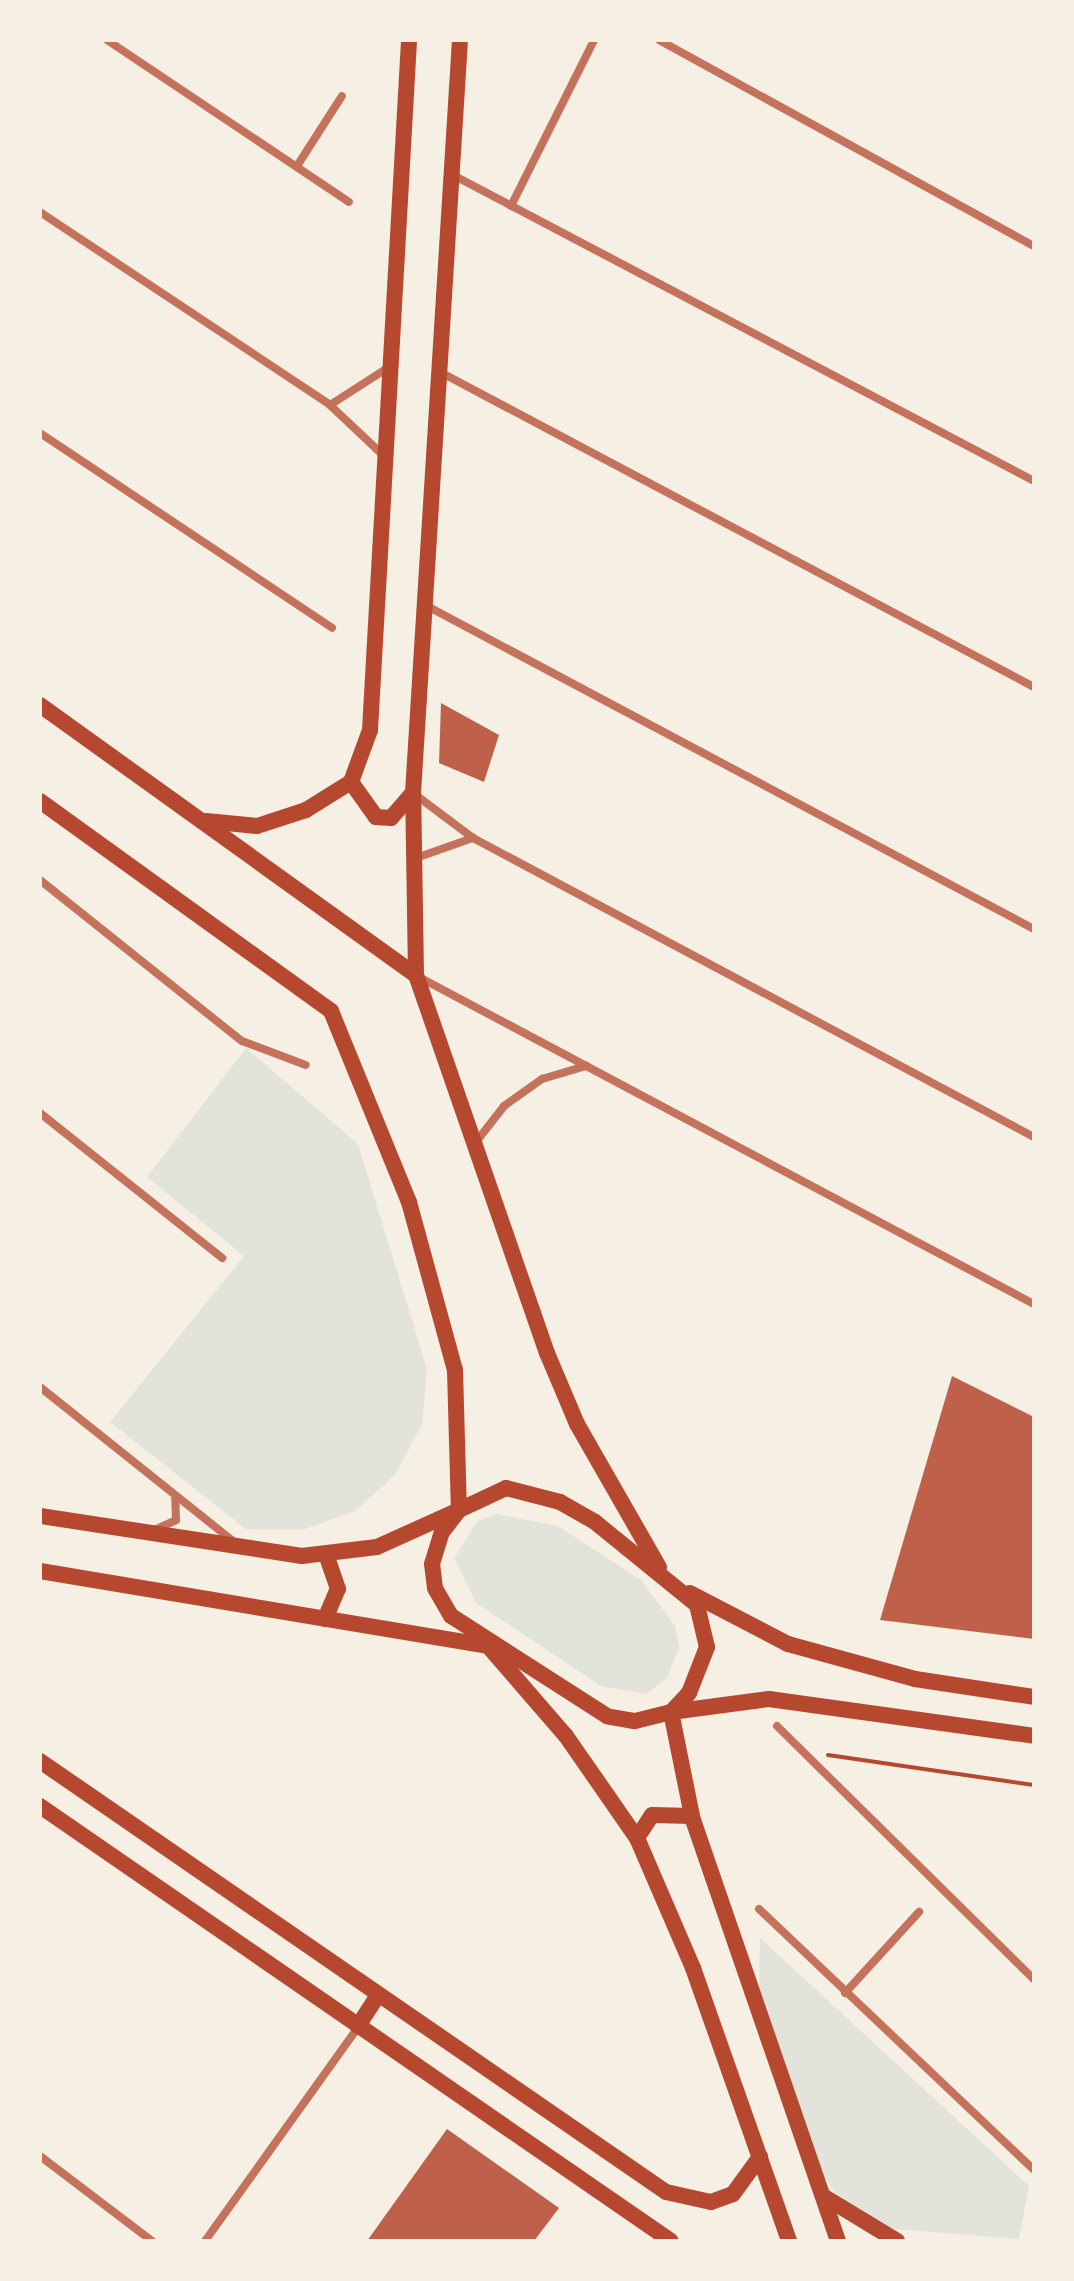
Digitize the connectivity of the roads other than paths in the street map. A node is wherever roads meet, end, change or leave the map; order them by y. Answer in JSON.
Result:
{"nodes":[{"id":1,"x":107,"y":40,"type":"edge"},
{"id":2,"x":409,"y":40,"type":"edge"},
{"id":3,"x":460,"y":40,"type":"edge"},
{"id":4,"x":594,"y":40,"type":"edge"},
{"id":5,"x":659,"y":40,"type":"edge"},
{"id":6,"x":342,"y":96,"type":"dead end"},
{"id":7,"x":297,"y":166,"type":"junction"},
{"id":8,"x":451,"y":174,"type":"junction"},
{"id":9,"x":349,"y":202,"type":"dead end"},
{"id":10,"x":511,"y":206,"type":"junction"},
{"id":11,"x":40,"y":212,"type":"edge"},
{"id":12,"x":1034,"y":246,"type":"edge"},
{"id":13,"x":390,"y":366,"type":"junction"},
{"id":14,"x":440,"y":371,"type":"junction"},
{"id":15,"x":330,"y":405,"type":"junction"},
{"id":16,"x":40,"y":433,"type":"edge"},
{"id":17,"x":385,"y":457,"type":"junction"},
{"id":18,"x":1034,"y":481,"type":"edge"},
{"id":19,"x":427,"y":606,"type":"junction"},
{"id":20,"x":332,"y":628,"type":"dead end"},
{"id":21,"x":1034,"y":687,"type":"edge"},
{"id":22,"x":40,"y":705,"type":"edge"},
{"id":23,"x":351,"y":782,"type":"junction"},
{"id":24,"x":413,"y":793,"type":"junction"},
{"id":25,"x":40,"y":801,"type":"edge"},
{"id":26,"x":205,"y":821,"type":"junction"},
{"id":27,"x":473,"y":838,"type":"junction"},
{"id":28,"x":412,"y":859,"type":"junction"},
{"id":29,"x":40,"y":880,"type":"edge"},
{"id":30,"x":1034,"y":929,"type":"edge"},
{"id":31,"x":416,"y":975,"type":"junction"},
{"id":32,"x":306,"y":1065,"type":"dead end"},
{"id":33,"x":586,"y":1066,"type":"junction"},
{"id":34,"x":40,"y":1113,"type":"edge"},
{"id":35,"x":1034,"y":1137,"type":"edge"},
{"id":36,"x":476,"y":1142,"type":"junction"},
{"id":37,"x":222,"y":1258,"type":"dead end"},
{"id":38,"x":1034,"y":1304,"type":"edge"},
{"id":39,"x":40,"y":1387,"type":"edge"},
{"id":40,"x":175,"y":1495,"type":"junction"},
{"id":41,"x":459,"y":1510,"type":"junction"},
{"id":42,"x":40,"y":1516,"type":"edge"},
{"id":43,"x":147,"y":1533,"type":"junction"},
{"id":44,"x":241,"y":1547,"type":"junction"},
{"id":45,"x":326,"y":1555,"type":"junction"},
{"id":46,"x":659,"y":1567,"type":"junction"},
{"id":47,"x":40,"y":1571,"type":"edge"},
{"id":48,"x":686,"y":1591,"type":"junction"},
{"id":49,"x":325,"y":1619,"type":"junction"},
{"id":50,"x":488,"y":1646,"type":"junction"},
{"id":51,"x":1034,"y":1697,"type":"edge"},
{"id":52,"x":671,"y":1712,"type":"junction"},
{"id":53,"x":777,"y":1726,"type":"dead end"},
{"id":54,"x":1034,"y":1736,"type":"edge"},
{"id":55,"x":40,"y":1761,"type":"edge"},
{"id":56,"x":40,"y":1806,"type":"edge"},
{"id":57,"x":692,"y":1816,"type":"junction"},
{"id":58,"x":637,"y":1838,"type":"junction"},
{"id":59,"x":759,"y":1909,"type":"dead end"},
{"id":60,"x":919,"y":1912,"type":"dead end"},
{"id":61,"x":1034,"y":1979,"type":"edge"},
{"id":62,"x":845,"y":1993,"type":"junction"},
{"id":63,"x":378,"y":1995,"type":"junction"},
{"id":64,"x":358,"y":2026,"type":"junction"},
{"id":65,"x":40,"y":2156,"type":"edge"},
{"id":66,"x":760,"y":2157,"type":"junction"},
{"id":67,"x":1034,"y":2170,"type":"edge"},
{"id":68,"x":823,"y":2196,"type":"junction"},
{"id":69,"x":152,"y":2241,"type":"edge"},
{"id":70,"x":205,"y":2241,"type":"edge"},
{"id":71,"x":671,"y":2241,"type":"edge"},
{"id":72,"x":789,"y":2241,"type":"edge"},
{"id":73,"x":838,"y":2241,"type":"edge"},
{"id":74,"x":897,"y":2241,"type":"edge"}],
"edges":[{"from":1,"to":7,"type":"street"},
{"from":2,"to":13,"type":"main road"},
{"from":3,"to":8,"type":"main road"},
{"from":4,"to":10,"type":"street"},
{"from":5,"to":12,"type":"street"},
{"from":6,"to":7,"type":"street"},
{"from":7,"to":9,"type":"street"},
{"from":8,"to":10,"type":"street"},
{"from":8,"to":14,"type":"main road"},
{"from":10,"to":18,"type":"street"},
{"from":11,"to":15,"type":"street"},
{"from":13,"to":15,"type":"street"},
{"from":13,"to":17,"type":"main road"},
{"from":14,"to":19,"type":"main road"},
{"from":14,"to":21,"type":"street"},
{"from":15,"to":17,"type":"street"},
{"from":16,"to":20,"type":"street"},
{"from":17,"to":23,"type":"main road"},
{"from":19,"to":24,"type":"main road"},
{"from":19,"to":30,"type":"street"},
{"from":22,"to":26,"type":"main road"},
{"from":23,"to":24,"type":"main road"},
{"from":23,"to":26,"type":"main road"},
{"from":24,"to":27,"type":"street"},
{"from":24,"to":28,"type":"main road"},
{"from":25,"to":41,"type":"main road"},
{"from":26,"to":31,"type":"main road"},
{"from":27,"to":28,"type":"street"},
{"from":27,"to":35,"type":"street"},
{"from":28,"to":31,"type":"main road"},
{"from":29,"to":32,"type":"street"},
{"from":31,"to":33,"type":"street"},
{"from":31,"to":36,"type":"main road"},
{"from":33,"to":36,"type":"street"},
{"from":33,"to":38,"type":"street"},
{"from":34,"to":37,"type":"street"},
{"from":36,"to":46,"type":"main road"},
{"from":39,"to":40,"type":"street"},
{"from":40,"to":43,"type":"street"},
{"from":40,"to":44,"type":"street"},
{"from":41,"to":45,"type":"main road"},
{"from":41,"to":46,"type":"main road"},
{"from":41,"to":50,"type":"main road"},
{"from":42,"to":43,"type":"main road"},
{"from":43,"to":44,"type":"main road"},
{"from":44,"to":45,"type":"main road"},
{"from":45,"to":49,"type":"main road"},
{"from":46,"to":48,"type":"main road"},
{"from":47,"to":49,"type":"main road"},
{"from":48,"to":51,"type":"main road"},
{"from":48,"to":52,"type":"main road"},
{"from":49,"to":50,"type":"main road"},
{"from":50,"to":52,"type":"main road"},
{"from":50,"to":58,"type":"main road"},
{"from":52,"to":54,"type":"main road"},
{"from":52,"to":57,"type":"main road"},
{"from":53,"to":61,"type":"street"},
{"from":55,"to":63,"type":"main road"},
{"from":56,"to":64,"type":"main road"},
{"from":57,"to":58,"type":"main road"},
{"from":57,"to":68,"type":"main road"},
{"from":58,"to":66,"type":"main road"},
{"from":59,"to":62,"type":"street"},
{"from":60,"to":62,"type":"street"},
{"from":62,"to":67,"type":"street"},
{"from":63,"to":64,"type":"main road"},
{"from":63,"to":66,"type":"main road"},
{"from":64,"to":70,"type":"street"},
{"from":64,"to":71,"type":"main road"},
{"from":65,"to":69,"type":"street"},
{"from":66,"to":72,"type":"main road"},
{"from":68,"to":73,"type":"main road"},
{"from":68,"to":74,"type":"main road"}]}
